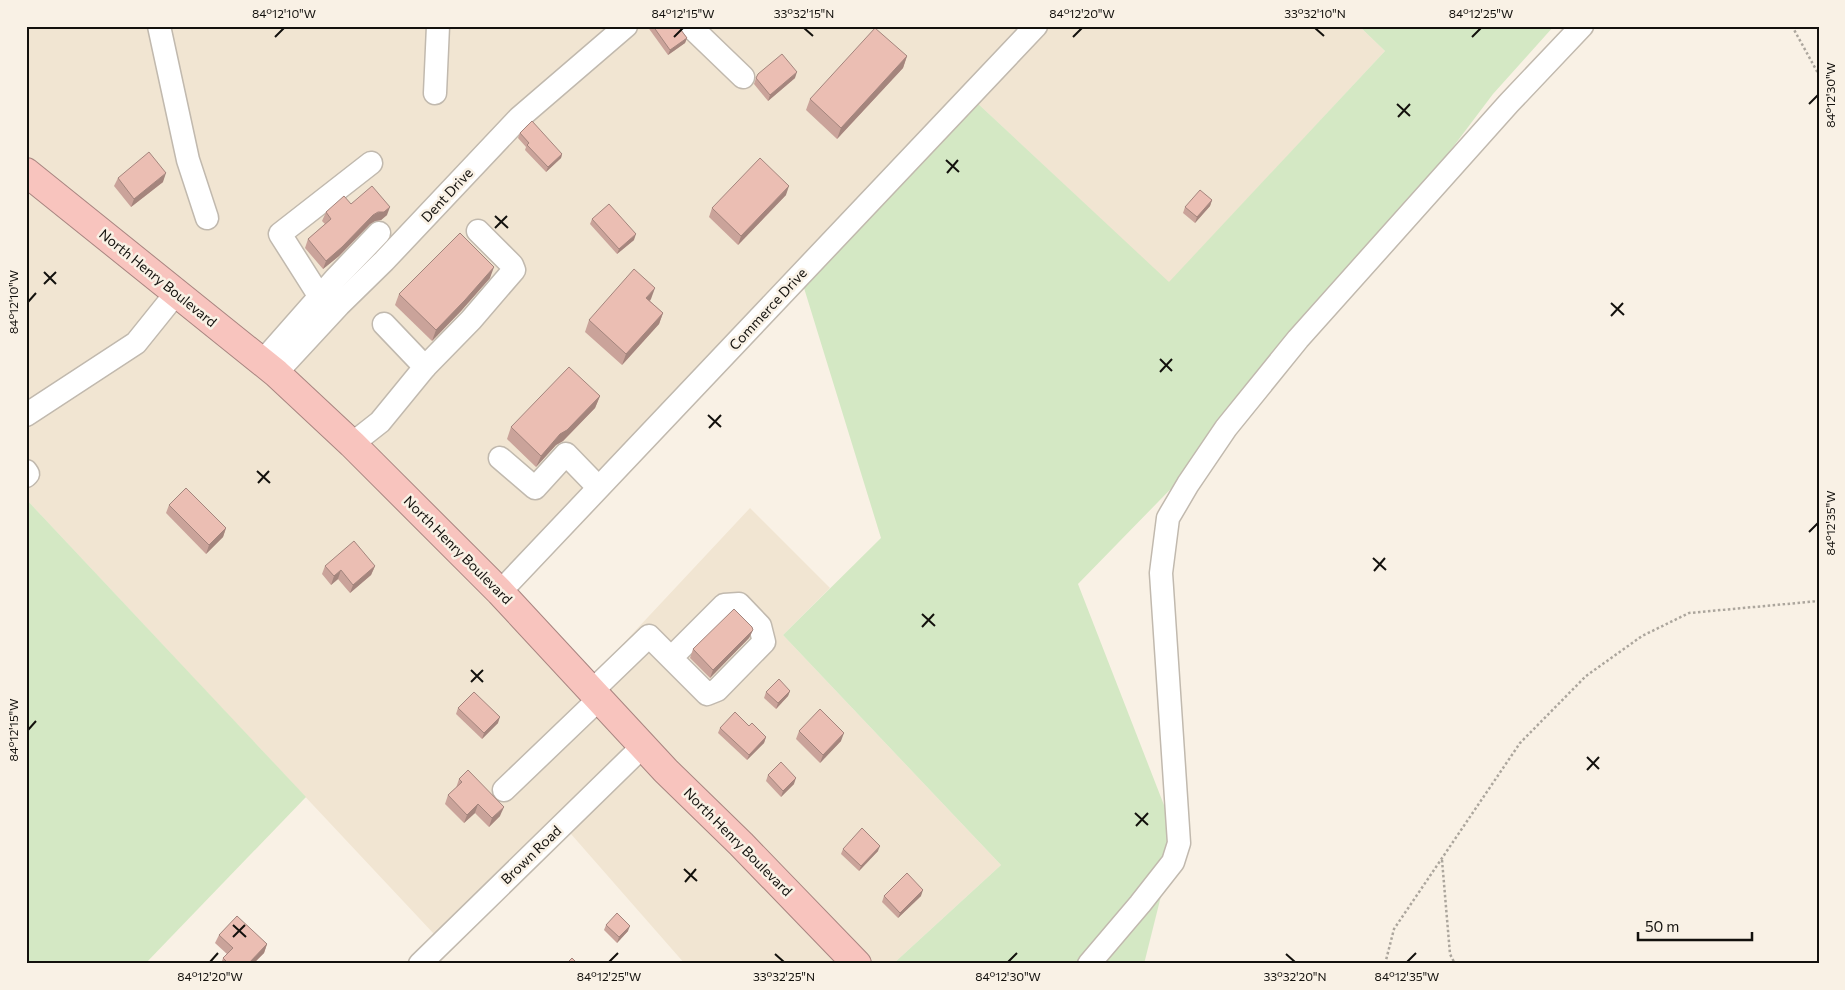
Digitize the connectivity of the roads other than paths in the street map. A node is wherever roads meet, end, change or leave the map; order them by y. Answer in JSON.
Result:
{"nodes":[{"id":1,"x":159,"y":26,"type":"edge"},
{"id":2,"x":438,"y":26,"type":"edge"},
{"id":3,"x":626,"y":26,"type":"edge"},
{"id":4,"x":690,"y":26,"type":"edge"},
{"id":5,"x":1036,"y":26,"type":"edge"},
{"id":6,"x":1582,"y":26,"type":"edge"},
{"id":7,"x":743,"y":76,"type":"dead end"},
{"id":8,"x":435,"y":93,"type":"dead end"},
{"id":9,"x":371,"y":163,"type":"dead end"},
{"id":10,"x":26,"y":172,"type":"edge"},
{"id":11,"x":207,"y":218,"type":"dead end"},
{"id":12,"x":478,"y":231,"type":"dead end"},
{"id":13,"x":379,"y":233,"type":"dead end"},
{"id":14,"x":177,"y":292,"type":"junction"},
{"id":15,"x":320,"y":297,"type":"junction"},
{"id":16,"x":384,"y":324,"type":"dead end"},
{"id":17,"x":425,"y":367,"type":"junction"},
{"id":18,"x":269,"y":368,"type":"junction"},
{"id":19,"x":26,"y":415,"type":"edge"},
{"id":20,"x":352,"y":444,"type":"junction"},
{"id":21,"x":500,"y":458,"type":"dead end"},
{"id":22,"x":26,"y":471,"type":"edge"},
{"id":23,"x":26,"y":476,"type":"edge"},
{"id":24,"x":598,"y":487,"type":"junction"},
{"id":25,"x":500,"y":592,"type":"junction"},
{"id":26,"x":671,"y":658,"type":"dead end"},
{"id":27,"x":595,"y":695,"type":"junction"},
{"id":28,"x":643,"y":746,"type":"junction"},
{"id":29,"x":504,"y":790,"type":"dead end"},
{"id":30,"x":420,"y":964,"type":"edge"},
{"id":31,"x":857,"y":964,"type":"edge"},
{"id":32,"x":1089,"y":964,"type":"edge"}],
"edges":[{"from":1,"to":11,"type":"street"},
{"from":2,"to":8,"type":"street"},
{"from":3,"to":18,"type":"street","name":"Dent Drive"},
{"from":4,"to":7,"type":"street"},
{"from":5,"to":24,"type":"street","name":"Commerce Drive"},
{"from":6,"to":32,"type":"street"},
{"from":9,"to":15,"type":"street"},
{"from":10,"to":14,"type":"highway","name":"North Henry Boulevard"},
{"from":12,"to":17,"type":"street"},
{"from":13,"to":15,"type":"street"},
{"from":14,"to":18,"type":"highway","name":"North Henry Boulevard"},
{"from":14,"to":19,"type":"street"},
{"from":15,"to":18,"type":"street"},
{"from":16,"to":17,"type":"street"},
{"from":17,"to":20,"type":"street"},
{"from":18,"to":20,"type":"highway","name":"North Henry Boulevard"},
{"from":20,"to":25,"type":"highway","name":"North Henry Boulevard"},
{"from":21,"to":24,"type":"street"},
{"from":22,"to":23,"type":"street"},
{"from":24,"to":25,"type":"street","name":"Commerce Drive"},
{"from":25,"to":27,"type":"highway","name":"North Henry Boulevard"},
{"from":26,"to":27,"type":"street"},
{"from":27,"to":28,"type":"highway","name":"North Henry Boulevard"},
{"from":27,"to":29,"type":"street"},
{"from":28,"to":30,"type":"street","name":"Brown Road"},
{"from":28,"to":31,"type":"highway","name":"North Henry Boulevard"}]}
